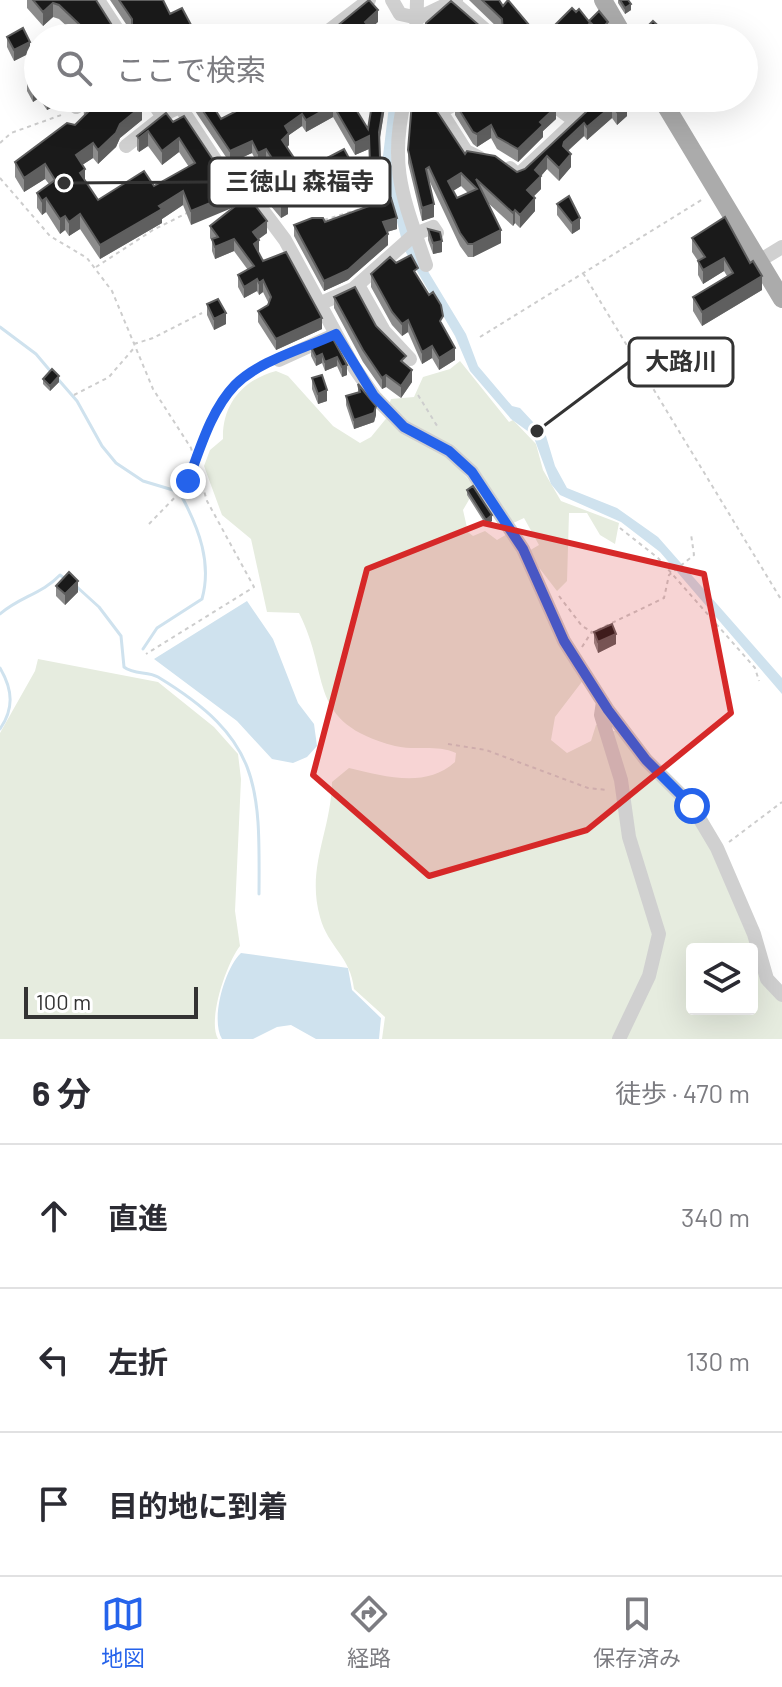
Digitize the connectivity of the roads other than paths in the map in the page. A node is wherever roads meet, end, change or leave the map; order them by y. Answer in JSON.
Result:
{"nodes":[{"id":1,"x":98,"y":0,"type":"edge"},
{"id":2,"x":369,"y":0,"type":"edge"},
{"id":3,"x":392,"y":0,"type":"edge"},
{"id":4,"x":417,"y":0,"type":"edge"},
{"id":5,"x":455,"y":1,"type":"edge"},
{"id":6,"x":605,"y":1,"type":"edge"},
{"id":7,"x":411,"y":16,"type":"junction"},
{"id":8,"x":114,"y":24,"type":"edge"},
{"id":9,"x":337,"y":24,"type":"edge"},
{"id":10,"x":413,"y":24,"type":"edge"},
{"id":11,"x":480,"y":24,"type":"edge"},
{"id":12,"x":617,"y":24,"type":"edge"},
{"id":13,"x":160,"y":112,"type":"edge"},
{"id":14,"x":173,"y":112,"type":"edge"},
{"id":15,"x":184,"y":112,"type":"edge"},
{"id":16,"x":403,"y":112,"type":"edge"},
{"id":17,"x":442,"y":112,"type":"edge"},
{"id":18,"x":563,"y":112,"type":"edge"},
{"id":19,"x":583,"y":112,"type":"edge"},
{"id":20,"x":669,"y":112,"type":"edge"},
{"id":21,"x":163,"y":117,"type":"junction"},
{"id":22,"x":574,"y":120,"type":"junction"},
{"id":23,"x":126,"y":146,"type":"dead end"},
{"id":24,"x":437,"y":233,"type":"edge"},
{"id":25,"x":415,"y":234,"type":"junction"},
{"id":26,"x":782,"y":247,"type":"edge"},
{"id":27,"x":759,"y":261,"type":"junction"},
{"id":28,"x":426,"y":265,"type":"dead end"},
{"id":29,"x":358,"y":285,"type":"junction"},
{"id":30,"x":782,"y":299,"type":"edge"},
{"id":31,"x":319,"y":304,"type":"junction"},
{"id":32,"x":336,"y":334,"type":"junction"},
{"id":33,"x":410,"y":359,"type":"dead end"},
{"id":34,"x":279,"y":360,"type":"road end"},
{"id":35,"x":603,"y":702,"type":"junction"},
{"id":36,"x":782,"y":995,"type":"edge"},
{"id":37,"x":619,"y":1039,"type":"edge"}],
"edges":[{"from":1,"to":8,"type":"street"},
{"from":2,"to":9,"type":"street"},
{"from":3,"to":7,"type":"street"},
{"from":4,"to":7,"type":"street"},
{"from":5,"to":7,"type":"street"},
{"from":5,"to":11,"type":"street"},
{"from":6,"to":12,"type":"main road"},
{"from":7,"to":10,"type":"street"},
{"from":13,"to":21,"type":"street"},
{"from":14,"to":21,"type":"street"},
{"from":15,"to":31,"type":"street"},
{"from":16,"to":25,"type":"street"},
{"from":17,"to":22,"type":"street"},
{"from":18,"to":22,"type":"street"},
{"from":19,"to":22,"type":"street"},
{"from":20,"to":27,"type":"main road"},
{"from":21,"to":23,"type":"street"},
{"from":24,"to":25,"type":"street"},
{"from":25,"to":28,"type":"street"},
{"from":25,"to":29,"type":"street"},
{"from":26,"to":27,"type":"street"},
{"from":27,"to":30,"type":"main road"},
{"from":29,"to":31,"type":"street"},
{"from":29,"to":33,"type":"street"},
{"from":31,"to":32,"type":"street"},
{"from":32,"to":34,"type":"street"},
{"from":32,"to":35,"type":"street"},
{"from":35,"to":36,"type":"street"},
{"from":35,"to":37,"type":"street"}]}
